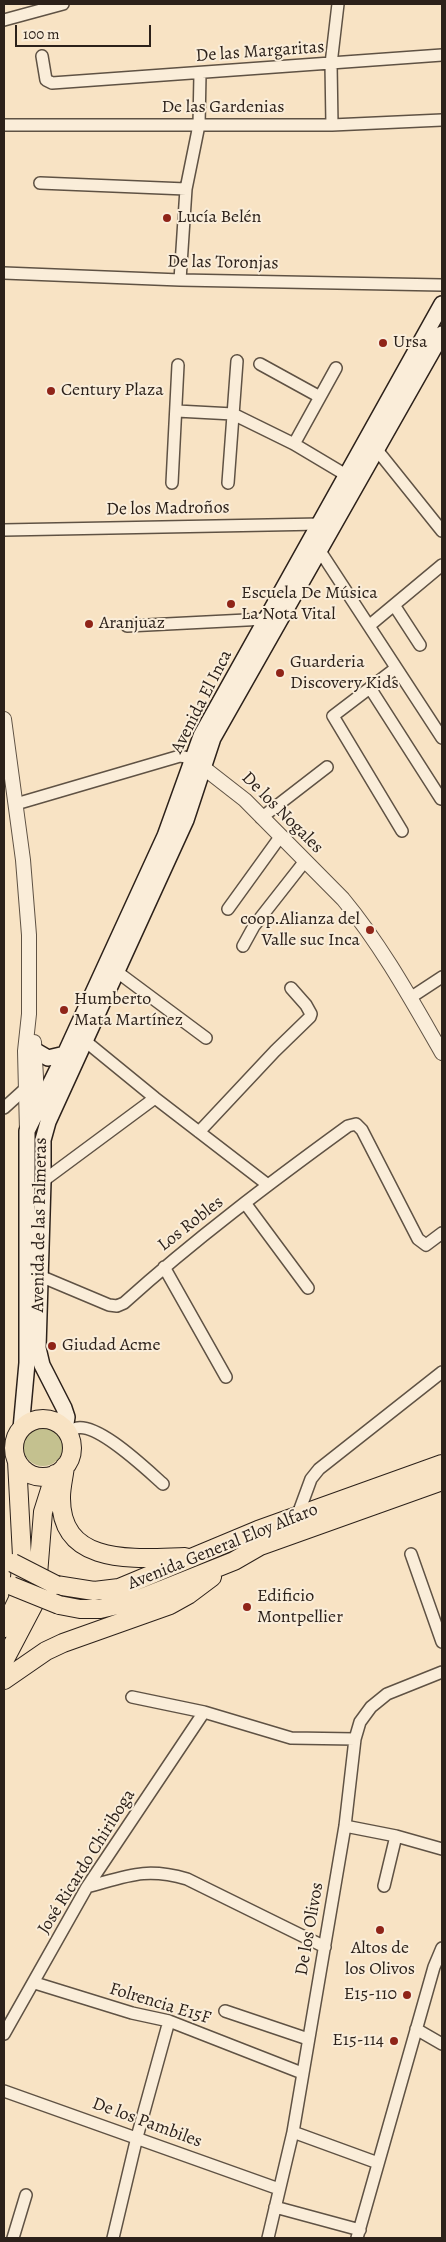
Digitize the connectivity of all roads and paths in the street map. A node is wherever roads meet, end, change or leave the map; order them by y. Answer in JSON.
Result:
{"nodes":[{"id":1,"x":63,"y":4,"type":"edge"},
{"id":2,"x":338,"y":4,"type":"edge"},
{"id":3,"x":4,"y":20,"type":"edge"},
{"id":4,"x":442,"y":55,"type":"edge"},
{"id":5,"x":42,"y":56,"type":"dead end"},
{"id":6,"x":331,"y":64,"type":"junction"},
{"id":7,"x":200,"y":74,"type":"junction"},
{"id":8,"x":442,"y":120,"type":"edge"},
{"id":9,"x":4,"y":125,"type":"edge"},
{"id":10,"x":332,"y":125,"type":"junction"},
{"id":11,"x":199,"y":126,"type":"junction"},
{"id":12,"x":40,"y":183,"type":"dead end"},
{"id":13,"x":186,"y":189,"type":"junction"},
{"id":14,"x":4,"y":273,"type":"edge"},
{"id":15,"x":180,"y":280,"type":"junction"},
{"id":16,"x":442,"y":285,"type":"edge"},
{"id":17,"x":440,"y":313,"type":"edge"},
{"id":18,"x":442,"y":334,"type":"edge"},
{"id":19,"x":237,"y":361,"type":"dead end"},
{"id":20,"x":260,"y":364,"type":"dead end"},
{"id":21,"x":178,"y":365,"type":"dead end"},
{"id":22,"x":336,"y":368,"type":"dead end"},
{"id":23,"x":320,"y":397,"type":"junction"},
{"id":24,"x":177,"y":412,"type":"junction"},
{"id":25,"x":233,"y":414,"type":"junction"},
{"id":26,"x":294,"y":444,"type":"junction"},
{"id":27,"x":377,"y":450,"type":"junction"},
{"id":28,"x":346,"y":476,"type":"junction"},
{"id":29,"x":172,"y":483,"type":"dead end"},
{"id":30,"x":228,"y":483,"type":"dead end"},
{"id":31,"x":326,"y":527,"type":"junction"},
{"id":32,"x":4,"y":530,"type":"edge"},
{"id":33,"x":442,"y":531,"type":"edge"},
{"id":34,"x":320,"y":551,"type":"junction"},
{"id":35,"x":442,"y":565,"type":"edge"},
{"id":36,"x":394,"y":605,"type":"junction"},
{"id":37,"x":266,"y":620,"type":"junction"},
{"id":38,"x":370,"y":625,"type":"junction"},
{"id":39,"x":126,"y":626,"type":"dead end"},
{"id":40,"x":420,"y":645,"type":"dead end"},
{"id":41,"x":396,"y":668,"type":"junction"},
{"id":42,"x":370,"y":688,"type":"junction"},
{"id":43,"x":4,"y":719,"type":"edge"},
{"id":44,"x":438,"y":721,"type":"edge"},
{"id":45,"x":442,"y":738,"type":"edge"},
{"id":46,"x":198,"y":762,"type":"junction"},
{"id":47,"x":327,"y":767,"type":"dead end"},
{"id":48,"x":441,"y":799,"type":"dead end"},
{"id":49,"x":16,"y":804,"type":"junction"},
{"id":50,"x":261,"y":818,"type":"junction"},
{"id":51,"x":402,"y":831,"type":"dead end"},
{"id":52,"x":280,"y":837,"type":"junction"},
{"id":53,"x":304,"y":861,"type":"junction"},
{"id":54,"x":228,"y":909,"type":"dead end"},
{"id":55,"x":243,"y":946,"type":"dead end"},
{"id":56,"x":116,"y":971,"type":"junction"},
{"id":57,"x":442,"y":977,"type":"edge"},
{"id":58,"x":291,"y":988,"type":"dead end"},
{"id":59,"x":410,"y":998,"type":"junction"},
{"id":60,"x":29,"y":1014,"type":"junction"},
{"id":61,"x":206,"y":1038,"type":"dead end"},
{"id":62,"x":84,"y":1040,"type":"junction"},
{"id":63,"x":36,"y":1051,"type":"junction"},
{"id":64,"x":442,"y":1053,"type":"edge"},
{"id":65,"x":65,"y":1054,"type":"junction"},
{"id":66,"x":25,"y":1089,"type":"junction"},
{"id":67,"x":155,"y":1098,"type":"junction"},
{"id":68,"x":4,"y":1108,"type":"edge"},
{"id":69,"x":32,"y":1111,"type":"junction"},
{"id":70,"x":27,"y":1131,"type":"joint"},
{"id":71,"x":200,"y":1132,"type":"junction"},
{"id":72,"x":43,"y":1140,"type":"junction"},
{"id":73,"x":44,"y":1181,"type":"junction"},
{"id":74,"x":268,"y":1185,"type":"junction"},
{"id":75,"x":244,"y":1203,"type":"junction"},
{"id":76,"x":442,"y":1233,"type":"edge"},
{"id":77,"x":164,"y":1267,"type":"junction"},
{"id":78,"x":40,"y":1276,"type":"junction"},
{"id":79,"x":308,"y":1288,"type":"dead end"},
{"id":80,"x":442,"y":1372,"type":"edge"},
{"id":81,"x":226,"y":1377,"type":"dead end"},
{"id":82,"x":67,"y":1432,"type":"junction"},
{"id":83,"x":14,"y":1433,"type":"edge"},
{"id":84,"x":18,"y":1461,"type":"junction"},
{"id":85,"x":442,"y":1464,"type":"edge"},
{"id":86,"x":60,"y":1470,"type":"junction"},
{"id":87,"x":442,"y":1481,"type":"edge"},
{"id":88,"x":163,"y":1484,"type":"dead end"},
{"id":89,"x":297,"y":1517,"type":"junction"},
{"id":90,"x":411,"y":1554,"type":"dead end"},
{"id":91,"x":196,"y":1557,"type":"junction"},
{"id":92,"x":8,"y":1560,"type":"edge"},
{"id":93,"x":234,"y":1561,"type":"junction"},
{"id":94,"x":8,"y":1583,"type":"edge"},
{"id":95,"x":4,"y":1628,"type":"edge"},
{"id":96,"x":442,"y":1642,"type":"edge"},
{"id":97,"x":4,"y":1661,"type":"edge"},
{"id":98,"x":442,"y":1672,"type":"edge"},
{"id":99,"x":4,"y":1680,"type":"edge"},
{"id":100,"x":132,"y":1697,"type":"dead end"},
{"id":101,"x":204,"y":1712,"type":"junction"},
{"id":102,"x":355,"y":1739,"type":"junction"},
{"id":103,"x":345,"y":1826,"type":"junction"},
{"id":104,"x":396,"y":1836,"type":"junction"},
{"id":105,"x":442,"y":1849,"type":"edge"},
{"id":106,"x":384,"y":1886,"type":"dead end"},
{"id":107,"x":88,"y":1887,"type":"junction"},
{"id":108,"x":325,"y":1947,"type":"junction"},
{"id":109,"x":442,"y":1948,"type":"edge"},
{"id":110,"x":34,"y":1983,"type":"junction"},
{"id":111,"x":225,"y":2011,"type":"dead end"},
{"id":112,"x":169,"y":2021,"type":"junction"},
{"id":113,"x":416,"y":2029,"type":"junction"},
{"id":114,"x":4,"y":2034,"type":"edge"},
{"id":115,"x":308,"y":2039,"type":"junction"},
{"id":116,"x":442,"y":2044,"type":"edge"},
{"id":117,"x":302,"y":2073,"type":"junction"},
{"id":118,"x":4,"y":2091,"type":"edge"},
{"id":119,"x":293,"y":2132,"type":"junction"},
{"id":120,"x":137,"y":2137,"type":"junction"},
{"id":121,"x":378,"y":2162,"type":"junction"},
{"id":122,"x":279,"y":2189,"type":"junction"},
{"id":123,"x":26,"y":2195,"type":"dead end"},
{"id":124,"x":275,"y":2208,"type":"junction"},
{"id":125,"x":358,"y":2234,"type":"edge"},
{"id":126,"x":13,"y":2238,"type":"edge"},
{"id":127,"x":113,"y":2238,"type":"edge"},
{"id":128,"x":268,"y":2238,"type":"edge"}],
"edges":[{"from":1,"to":3,"type":"street"},
{"from":2,"to":6,"type":"street"},
{"from":4,"to":6,"type":"street","name":"De las Margaritas"},
{"from":5,"to":7,"type":"street","name":"De las Margaritas"},
{"from":6,"to":7,"type":"street","name":"De las Margaritas"},
{"from":6,"to":10,"type":"street"},
{"from":7,"to":11,"type":"street"},
{"from":8,"to":10,"type":"street","name":"De las Gardenias"},
{"from":9,"to":11,"type":"street","name":"De las Gardenias"},
{"from":10,"to":11,"type":"street","name":"De las Gardenias"},
{"from":11,"to":13,"type":"street"},
{"from":12,"to":13,"type":"street"},
{"from":13,"to":15,"type":"street"},
{"from":14,"to":15,"type":"street","name":"De las Toronjas"},
{"from":15,"to":16,"type":"street","name":"De las Toronjas"},
{"from":17,"to":28,"type":"main road","name":"Avenida El Inca"},
{"from":18,"to":27,"type":"main road","name":"Avenida El Inca"},
{"from":19,"to":25,"type":"street"},
{"from":20,"to":23,"type":"street"},
{"from":21,"to":24,"type":"street"},
{"from":22,"to":23,"type":"street"},
{"from":23,"to":26,"type":"street"},
{"from":24,"to":25,"type":"street"},
{"from":24,"to":29,"type":"street"},
{"from":25,"to":26,"type":"street"},
{"from":25,"to":30,"type":"street"},
{"from":26,"to":28,"type":"street"},
{"from":27,"to":31,"type":"main road","name":"Avenida El Inca"},
{"from":27,"to":33,"type":"street"},
{"from":28,"to":31,"type":"main road","name":"Avenida El Inca"},
{"from":31,"to":32,"type":"street","name":"De los Madroños"},
{"from":31,"to":34,"type":"main road","name":"Avenida El Inca"},
{"from":31,"to":37,"type":"main road","name":"Avenida El Inca"},
{"from":34,"to":38,"type":"street"},
{"from":34,"to":46,"type":"main road","name":"Avenida El Inca"},
{"from":35,"to":36,"type":"street"},
{"from":36,"to":38,"type":"street"},
{"from":36,"to":40,"type":"street"},
{"from":37,"to":39,"type":"street"},
{"from":37,"to":46,"type":"main road","name":"Avenida El Inca"},
{"from":38,"to":41,"type":"street"},
{"from":41,"to":42,"type":"street"},
{"from":41,"to":44,"type":"street"},
{"from":42,"to":48,"type":"street"},
{"from":42,"to":51,"type":"street"},
{"from":43,"to":49,"type":"street","name":"Avenida de las Palmeras"},
{"from":44,"to":45,"type":"street"},
{"from":46,"to":49,"type":"street"},
{"from":46,"to":50,"type":"street","name":"De los Nogales"},
{"from":46,"to":56,"type":"main road","name":"Avenida El Inca"},
{"from":46,"to":65,"type":"main road","name":"Avenida El Inca"},
{"from":47,"to":50,"type":"street"},
{"from":49,"to":60,"type":"street","name":"Avenida de las Palmeras"},
{"from":50,"to":52,"type":"street","name":"De los Nogales"},
{"from":52,"to":53,"type":"street","name":"De los Nogales"},
{"from":52,"to":54,"type":"street"},
{"from":53,"to":55,"type":"street"},
{"from":53,"to":59,"type":"street","name":"De los Nogales"},
{"from":56,"to":61,"type":"street"},
{"from":56,"to":62,"type":"main road","name":"Avenida El Inca"},
{"from":57,"to":59,"type":"street"},
{"from":58,"to":71,"type":"street"},
{"from":59,"to":64,"type":"street","name":"De los Nogales"},
{"from":60,"to":63,"type":"street","name":"Avenida de las Palmeras"},
{"from":60,"to":66,"type":"street","name":"Avenida de las Palmeras"},
{"from":62,"to":67,"type":"street"},
{"from":62,"to":72,"type":"main road","name":"Avenida El Inca"},
{"from":63,"to":65,"type":"main road"},
{"from":63,"to":69,"type":"street","name":"Avenida de las Palmeras"},
{"from":65,"to":69,"type":"main road","name":"Avenida El Inca"},
{"from":66,"to":68,"type":"street"},
{"from":66,"to":69,"type":"street","name":"Avenida de las Palmeras"},
{"from":67,"to":71,"type":"street"},
{"from":67,"to":73,"type":"street"},
{"from":68,"to":69,"type":"street"},
{"from":69,"to":70,"type":"main road","name":"Avenida El Inca"},
{"from":69,"to":72,"type":"street","name":"Avenida de las Palmeras"},
{"from":70,"to":83,"type":"main road","name":"Avenida de las Palmeras"},
{"from":71,"to":74,"type":"street"},
{"from":72,"to":73,"type":"main road","name":"Avenida de las Palmeras"},
{"from":73,"to":78,"type":"main road","name":"Avenida de las Palmeras"},
{"from":74,"to":75,"type":"street","name":"Los Robles"},
{"from":74,"to":76,"type":"street","name":"Los Robles"},
{"from":75,"to":77,"type":"street","name":"Los Robles"},
{"from":75,"to":79,"type":"street"},
{"from":77,"to":78,"type":"street","name":"Los Robles"},
{"from":77,"to":81,"type":"street"},
{"from":78,"to":82,"type":"main road","name":"Avenida de las Palmeras"},
{"from":80,"to":89,"type":"street"},
{"from":82,"to":83,"type":"main road"},
{"from":82,"to":86,"type":"main road","name":"Avenida de las Palmeras"},
{"from":82,"to":88,"type":"street"},
{"from":83,"to":84,"type":"main road","name":"Avenida de las Palmeras"},
{"from":84,"to":86,"type":"main road"},
{"from":84,"to":95,"type":"main road","name":"Avenida de las Palmeras"},
{"from":85,"to":89,"type":"main road","name":"Avenida General Eloy Alfaro"},
{"from":86,"to":91,"type":"main road"},
{"from":86,"to":97,"type":"main road","name":"Avenida de las Palmeras"},
{"from":87,"to":93,"type":"main road","name":"Avenida General Eloy Alfaro"},
{"from":89,"to":91,"type":"main road","name":"Avenida General Eloy Alfaro"},
{"from":90,"to":96,"type":"street"},
{"from":91,"to":92,"type":"main road","name":"Avenida General Eloy Alfaro","bridge":true},
{"from":93,"to":94,"type":"main road","name":"Avenida General Eloy Alfaro","bridge":true},
{"from":93,"to":99,"type":"main road"},
{"from":98,"to":102,"type":"street","name":"De los Olivos"},
{"from":100,"to":101,"type":"street"},
{"from":101,"to":102,"type":"street"},
{"from":101,"to":107,"type":"street","name":"José Ricardo Chiriboga"},
{"from":102,"to":103,"type":"street","name":"De los Olivos"},
{"from":103,"to":104,"type":"street"},
{"from":103,"to":108,"type":"street","name":"De los Olivos"},
{"from":104,"to":105,"type":"street"},
{"from":104,"to":106,"type":"street"},
{"from":107,"to":108,"type":"street"},
{"from":107,"to":110,"type":"street","name":"José Ricardo Chiriboga"},
{"from":108,"to":115,"type":"street","name":"De los Olivos"},
{"from":109,"to":113,"type":"street"},
{"from":110,"to":112,"type":"street","name":"Folrencia E15F"},
{"from":110,"to":114,"type":"street","name":"José Ricardo Chiriboga"},
{"from":111,"to":115,"type":"street"},
{"from":112,"to":117,"type":"street","name":"Folrencia E15F"},
{"from":112,"to":120,"type":"street"},
{"from":113,"to":116,"type":"street"},
{"from":113,"to":121,"type":"street"},
{"from":115,"to":117,"type":"street","name":"De los Olivos"},
{"from":117,"to":119,"type":"street","name":"De los Olivos"},
{"from":118,"to":120,"type":"street","name":"De los Pambiles"},
{"from":119,"to":121,"type":"street"},
{"from":119,"to":122,"type":"street","name":"De los Olivos"},
{"from":120,"to":122,"type":"street","name":"De los Pambiles"},
{"from":120,"to":127,"type":"street"},
{"from":121,"to":125,"type":"street"},
{"from":122,"to":124,"type":"street","name":"De los Olivos"},
{"from":123,"to":126,"type":"street"},
{"from":124,"to":125,"type":"street"},
{"from":124,"to":128,"type":"street","name":"De los Olivos"}]}
